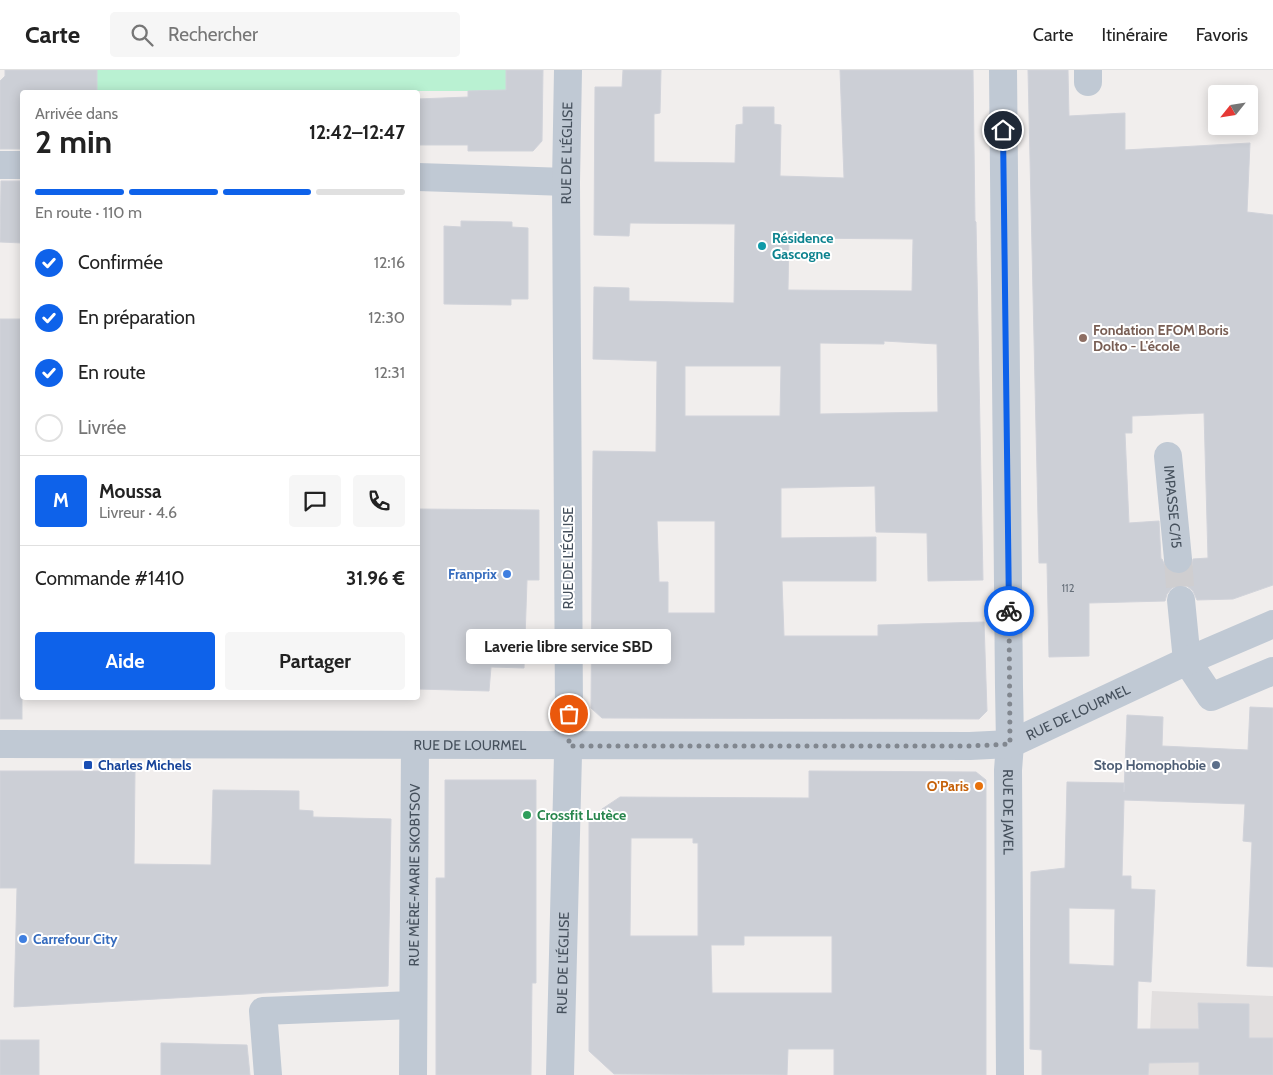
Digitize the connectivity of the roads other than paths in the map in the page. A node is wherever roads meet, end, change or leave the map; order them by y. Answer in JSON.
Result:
{"nodes":[{"id":1,"x":568,"y":70,"type":"edge"},
{"id":2,"x":1003,"y":70,"type":"edge"},
{"id":3,"x":0,"y":166,"type":"edge"},
{"id":4,"x":20,"y":166,"type":"edge"},
{"id":5,"x":420,"y":178,"type":"edge"},
{"id":6,"x":566,"y":182,"type":"junction"},
{"id":7,"x":1168,"y":456,"type":"dead end"},
{"id":8,"x":1178,"y":559,"type":"tunnel mouth"},
{"id":9,"x":1181,"y":600,"type":"tunnel mouth"},
{"id":10,"x":1273,"y":624,"type":"edge"},
{"id":11,"x":1187,"y":661,"type":"junction"},
{"id":12,"x":1273,"y":671,"type":"edge"},
{"id":13,"x":0,"y":744,"type":"edge"},
{"id":14,"x":1010,"y":744,"type":"junction"},
{"id":15,"x":415,"y":745,"type":"junction"},
{"id":16,"x":569,"y":746,"type":"junction"},
{"id":17,"x":413,"y":1005,"type":"junction"},
{"id":18,"x":268,"y":1075,"type":"edge"},
{"id":19,"x":413,"y":1075,"type":"edge"},
{"id":20,"x":560,"y":1075,"type":"edge"},
{"id":21,"x":1010,"y":1075,"type":"edge"}],
"edges":[{"from":1,"to":6,"type":"street","name":"RUE DE L'ÉGLISE"},
{"from":2,"to":14,"type":"street","name":"RUE DE JAVEL"},
{"from":3,"to":4,"type":"street"},
{"from":5,"to":6,"type":"street"},
{"from":6,"to":16,"type":"street","name":"RUE DE L'ÉGLISE"},
{"from":7,"to":8,"type":"street","name":"IMPASSE C/15"},
{"from":9,"to":11,"type":"street"},
{"from":10,"to":11,"type":"street","name":"RUE DE LOURMEL"},
{"from":11,"to":12,"type":"street"},
{"from":11,"to":14,"type":"street","name":"RUE DE LOURMEL"},
{"from":13,"to":15,"type":"street","name":"RUE DE LOURMEL"},
{"from":14,"to":16,"type":"street","name":"RUE DE LOURMEL"},
{"from":14,"to":21,"type":"street","name":"RUE DE JAVEL"},
{"from":15,"to":16,"type":"street","name":"RUE DE LOURMEL"},
{"from":15,"to":17,"type":"street","name":"RUE MÈRE-MARIE SKOBTSOV"},
{"from":16,"to":20,"type":"street","name":"RUE DE L'ÉGLISE"},
{"from":17,"to":18,"type":"street"},
{"from":17,"to":19,"type":"street","name":"RUE MÈRE-MARIE SKOBTSOV"}]}
